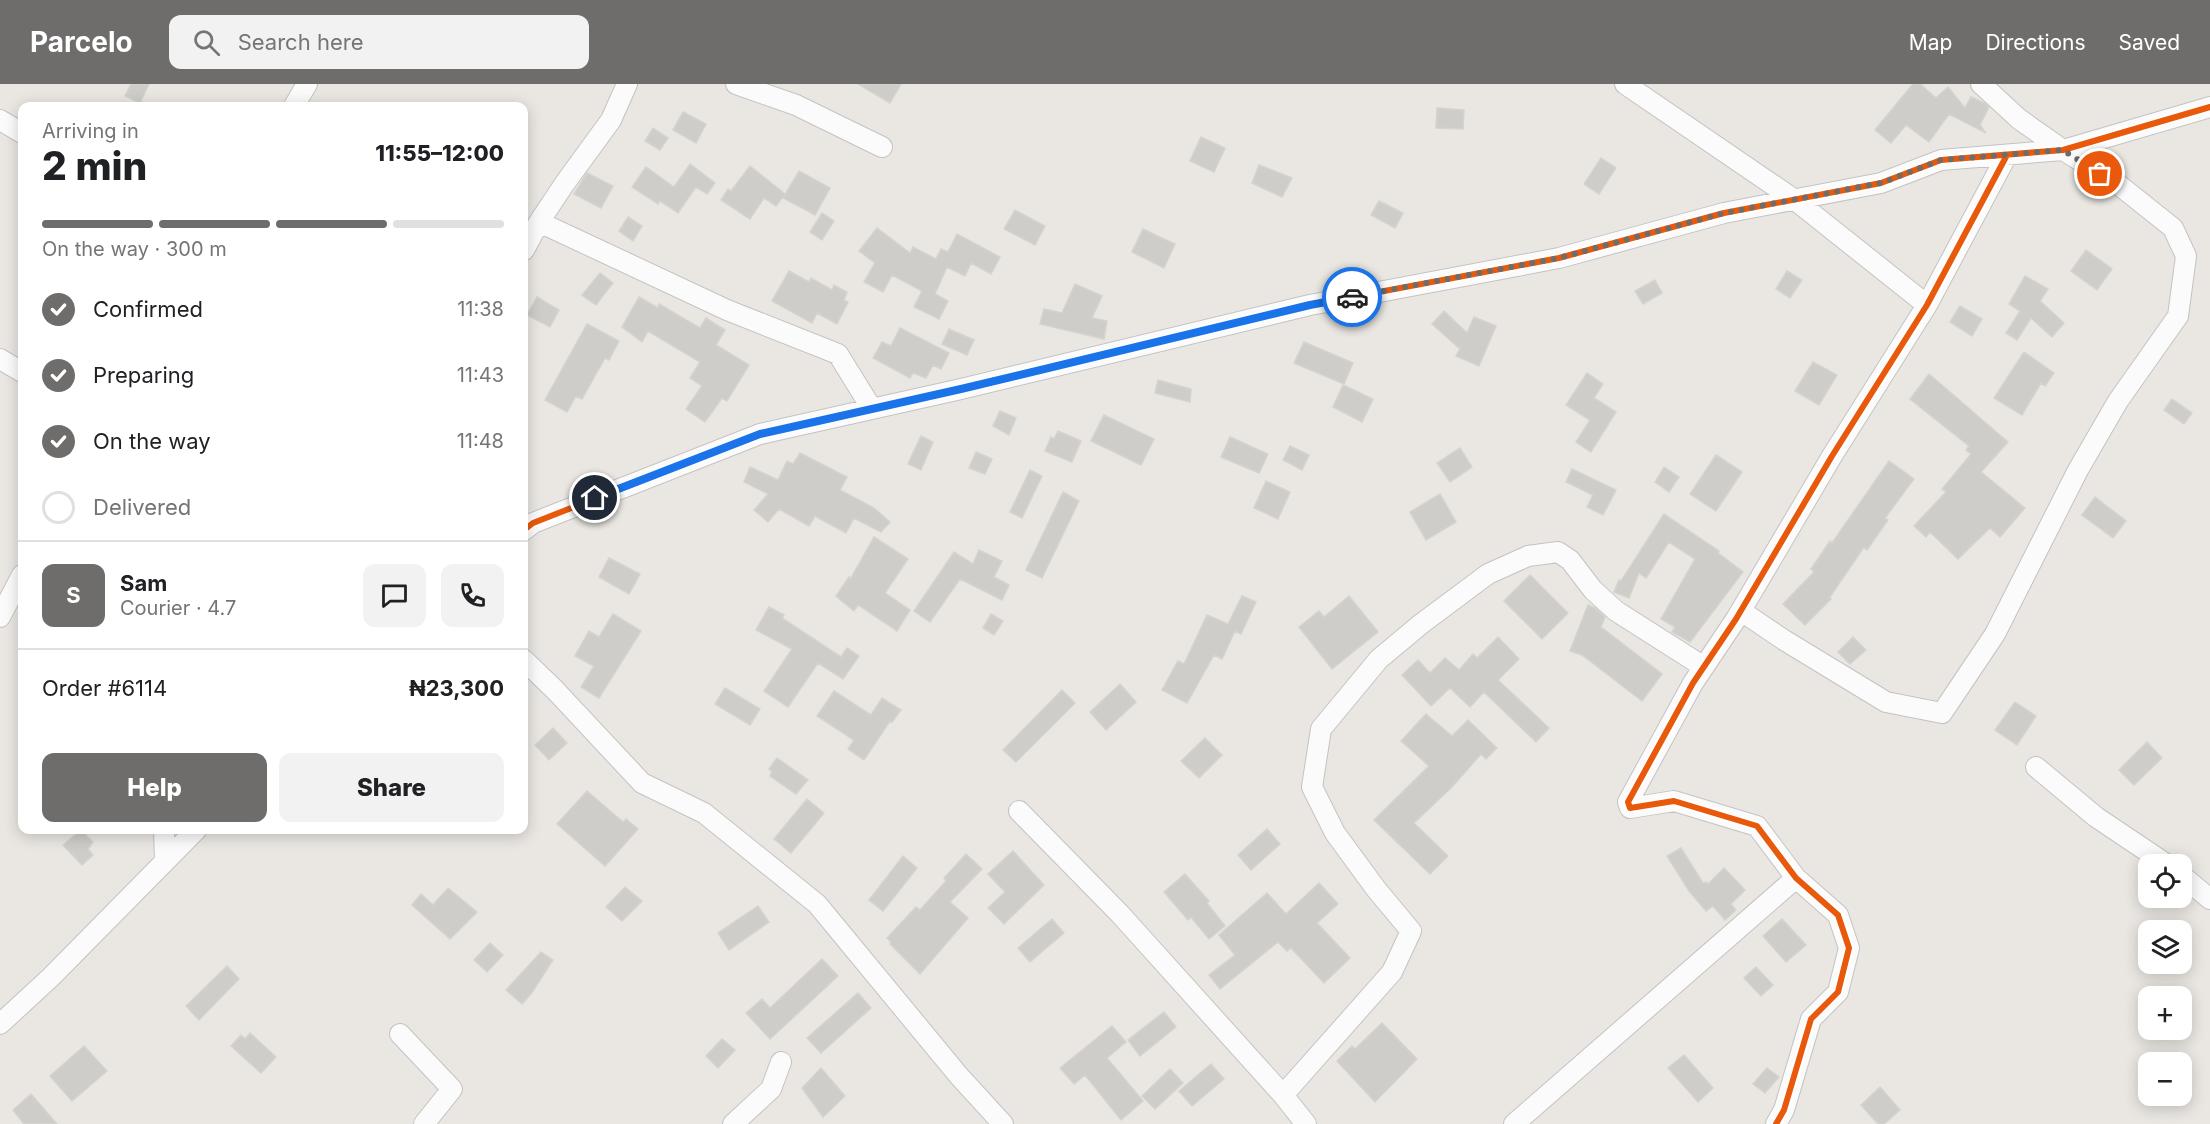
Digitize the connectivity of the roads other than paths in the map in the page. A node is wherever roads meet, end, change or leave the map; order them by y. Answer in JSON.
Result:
{"nodes":[{"id":1,"x":307,"y":84,"type":"edge"},
{"id":2,"x":627,"y":84,"type":"edge"},
{"id":3,"x":736,"y":84,"type":"edge"},
{"id":4,"x":1625,"y":84,"type":"edge"},
{"id":5,"x":1980,"y":84,"type":"edge"},
{"id":6,"x":296,"y":102,"type":"edge"},
{"id":7,"x":2210,"y":107,"type":"edge"},
{"id":8,"x":0,"y":120,"type":"edge"},
{"id":9,"x":18,"y":131,"type":"edge"},
{"id":10,"x":882,"y":147,"type":"dead end"},
{"id":11,"x":2063,"y":150,"type":"junction"},
{"id":12,"x":2007,"y":155,"type":"junction"},
{"id":13,"x":1795,"y":200,"type":"junction"},
{"id":14,"x":539,"y":222,"type":"junction"},
{"id":15,"x":528,"y":243,"type":"edge"},
{"id":16,"x":1927,"y":305,"type":"junction"},
{"id":17,"x":0,"y":359,"type":"edge"},
{"id":18,"x":18,"y":370,"type":"edge"},
{"id":19,"x":872,"y":409,"type":"junction"},
{"id":20,"x":528,"y":527,"type":"edge"},
{"id":21,"x":18,"y":579,"type":"edge"},
{"id":22,"x":5,"y":594,"type":"edge"},
{"id":23,"x":1741,"y":611,"type":"junction"},
{"id":24,"x":0,"y":617,"type":"edge"},
{"id":25,"x":528,"y":664,"type":"edge"},
{"id":26,"x":1704,"y":667,"type":"junction"},
{"id":27,"x":2036,"y":767,"type":"dead end"},
{"id":28,"x":1019,"y":812,"type":"dead end"},
{"id":29,"x":165,"y":834,"type":"edge"},
{"id":30,"x":192,"y":834,"type":"edge"},
{"id":31,"x":2151,"y":854,"type":"edge"},
{"id":32,"x":165,"y":861,"type":"junction"},
{"id":33,"x":1796,"y":878,"type":"junction"},
{"id":34,"x":2192,"y":884,"type":"edge"},
{"id":35,"x":2210,"y":899,"type":"edge"},
{"id":36,"x":0,"y":1024,"type":"edge"},
{"id":37,"x":400,"y":1034,"type":"dead end"},
{"id":38,"x":781,"y":1062,"type":"dead end"},
{"id":39,"x":1283,"y":1095,"type":"junction"},
{"id":40,"x":424,"y":1124,"type":"edge"},
{"id":41,"x":733,"y":1124,"type":"edge"},
{"id":42,"x":1003,"y":1124,"type":"edge"},
{"id":43,"x":1306,"y":1124,"type":"edge"},
{"id":44,"x":1514,"y":1124,"type":"edge"},
{"id":45,"x":1776,"y":1124,"type":"edge"}],
"edges":[{"from":1,"to":6,"type":"street"},
{"from":2,"to":14,"type":"street"},
{"from":3,"to":10,"type":"street"},
{"from":4,"to":13,"type":"street"},
{"from":5,"to":11,"type":"street"},
{"from":7,"to":11,"type":"street"},
{"from":8,"to":9,"type":"street"},
{"from":11,"to":12,"type":"street"},
{"from":11,"to":23,"type":"street"},
{"from":12,"to":13,"type":"street"},
{"from":12,"to":16,"type":"street"},
{"from":13,"to":16,"type":"street"},
{"from":13,"to":19,"type":"street"},
{"from":14,"to":15,"type":"street"},
{"from":14,"to":19,"type":"street"},
{"from":16,"to":23,"type":"street"},
{"from":17,"to":18,"type":"street"},
{"from":19,"to":20,"type":"street"},
{"from":21,"to":22,"type":"street"},
{"from":22,"to":24,"type":"street"},
{"from":23,"to":26,"type":"street"},
{"from":25,"to":42,"type":"street"},
{"from":26,"to":33,"type":"street"},
{"from":26,"to":39,"type":"street"},
{"from":27,"to":31,"type":"street"},
{"from":28,"to":39,"type":"street"},
{"from":29,"to":32,"type":"street"},
{"from":30,"to":32,"type":"street"},
{"from":32,"to":36,"type":"street"},
{"from":33,"to":44,"type":"street"},
{"from":33,"to":45,"type":"street"},
{"from":34,"to":35,"type":"street"},
{"from":37,"to":40,"type":"street"},
{"from":38,"to":41,"type":"street"},
{"from":39,"to":43,"type":"street"}]}
